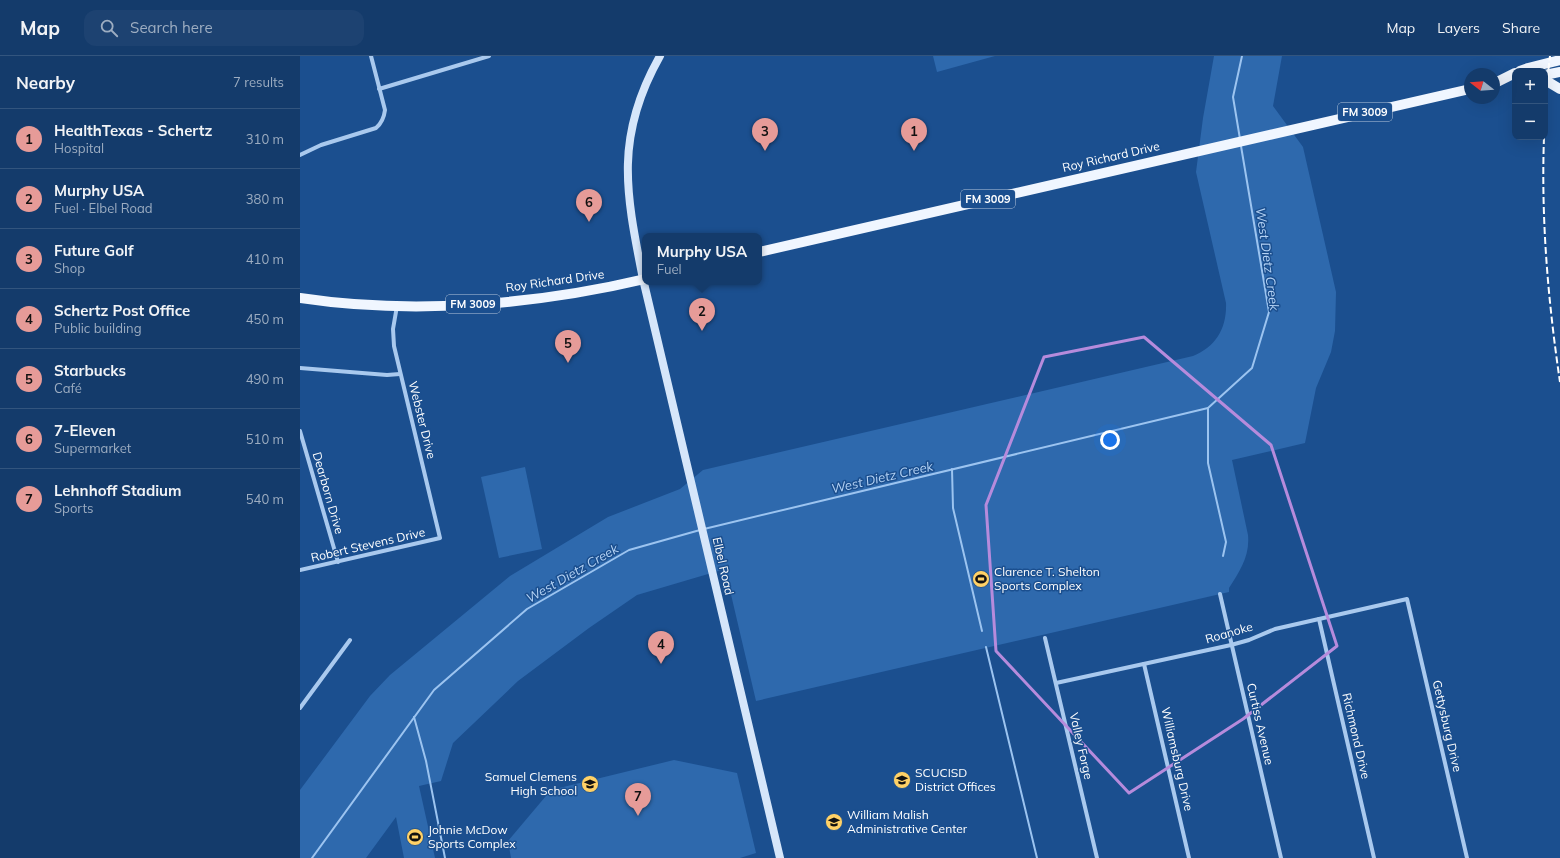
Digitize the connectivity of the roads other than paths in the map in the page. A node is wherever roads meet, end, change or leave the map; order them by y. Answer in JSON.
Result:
{"nodes":[{"id":1,"x":371,"y":56,"type":"edge"},
{"id":2,"x":469,"y":56,"type":"edge"},
{"id":3,"x":489,"y":56,"type":"edge"},
{"id":4,"x":660,"y":56,"type":"edge"},
{"id":5,"x":1560,"y":60,"type":"edge"},
{"id":6,"x":470,"y":62,"type":"junction"},
{"id":7,"x":1528,"y":68,"type":"edge"},
{"id":8,"x":1560,"y":72,"type":"edge"},
{"id":9,"x":1548,"y":74,"type":"edge"},
{"id":10,"x":1512,"y":75,"type":"edge"},
{"id":11,"x":1500,"y":81,"type":"edge"},
{"id":12,"x":1512,"y":82,"type":"edge"},
{"id":13,"x":1548,"y":82,"type":"edge"},
{"id":14,"x":1500,"y":83,"type":"edge"},
{"id":15,"x":380,"y":89,"type":"junction"},
{"id":16,"x":1560,"y":89,"type":"edge"},
{"id":17,"x":1464,"y":90,"type":"edge"},
{"id":18,"x":300,"y":155,"type":"edge"},
{"id":19,"x":762,"y":251,"type":"edge"},
{"id":20,"x":642,"y":269,"type":"edge"},
{"id":21,"x":642,"y":279,"type":"edge"},
{"id":22,"x":645,"y":285,"type":"edge"},
{"id":23,"x":300,"y":298,"type":"edge"},
{"id":24,"x":397,"y":306,"type":"junction"},
{"id":25,"x":300,"y":368,"type":"edge"},
{"id":26,"x":400,"y":374,"type":"junction"},
{"id":27,"x":300,"y":431,"type":"edge"},
{"id":28,"x":440,"y":538,"type":"joint"},
{"id":29,"x":338,"y":562,"type":"junction"},
{"id":30,"x":300,"y":570,"type":"edge"},
{"id":31,"x":1220,"y":594,"type":"dead end"},
{"id":32,"x":1407,"y":599,"type":"joint"},
{"id":33,"x":1320,"y":619,"type":"junction"},
{"id":34,"x":1044,"y":638,"type":"dead end"},
{"id":35,"x":350,"y":640,"type":"dead end"},
{"id":36,"x":1231,"y":645,"type":"junction"},
{"id":37,"x":1144,"y":664,"type":"junction"},
{"id":38,"x":1056,"y":683,"type":"junction"},
{"id":39,"x":300,"y":708,"type":"edge"},
{"id":40,"x":780,"y":858,"type":"edge"},
{"id":41,"x":1097,"y":858,"type":"edge"},
{"id":42,"x":1190,"y":858,"type":"edge"},
{"id":43,"x":1281,"y":858,"type":"edge"},
{"id":44,"x":1374,"y":858,"type":"edge"},
{"id":45,"x":1468,"y":858,"type":"edge"}],
"edges":[{"from":1,"to":15,"type":"street"},
{"from":2,"to":6,"type":"street"},
{"from":3,"to":6,"type":"street"},
{"from":4,"to":20,"type":"street","name":"Elbel Road"},
{"from":5,"to":7,"type":"main road"},
{"from":6,"to":15,"type":"street"},
{"from":8,"to":9,"type":"main road"},
{"from":10,"to":11,"type":"main road"},
{"from":12,"to":14,"type":"main road"},
{"from":13,"to":16,"type":"main road"},
{"from":15,"to":18,"type":"street"},
{"from":17,"to":19,"type":"main road","name":"Roy Richard Drive","number":"FM 3009"},
{"from":21,"to":24,"type":"main road","name":"Roy Richard Drive","number":"FM 3009"},
{"from":22,"to":40,"type":"street","name":"Elbel Road"},
{"from":23,"to":24,"type":"main road","name":"Roy Richard Drive","number":"FM 3009"},
{"from":24,"to":26,"type":"street","name":"Webster Drive"},
{"from":25,"to":26,"type":"street"},
{"from":26,"to":28,"type":"street","name":"Webster Drive"},
{"from":27,"to":29,"type":"street","name":"Dearborn Drive"},
{"from":28,"to":29,"type":"street","name":"Robert Stevens Drive"},
{"from":29,"to":30,"type":"street","name":"Robert Stevens Drive"},
{"from":31,"to":36,"type":"street","name":"Curtiss Avenue"},
{"from":32,"to":33,"type":"street","name":"Roanoke"},
{"from":32,"to":45,"type":"street","name":"Gettysburg Drive"},
{"from":33,"to":36,"type":"street","name":"Roanoke"},
{"from":33,"to":44,"type":"street","name":"Richmond Drive"},
{"from":34,"to":38,"type":"street","name":"Valley Forge"},
{"from":35,"to":39,"type":"street"},
{"from":36,"to":37,"type":"street","name":"Roanoke"},
{"from":36,"to":43,"type":"street","name":"Curtiss Avenue"},
{"from":37,"to":38,"type":"street","name":"Roanoke"},
{"from":37,"to":42,"type":"street","name":"Williamsburg Drive"},
{"from":38,"to":41,"type":"street","name":"Valley Forge"}]}
